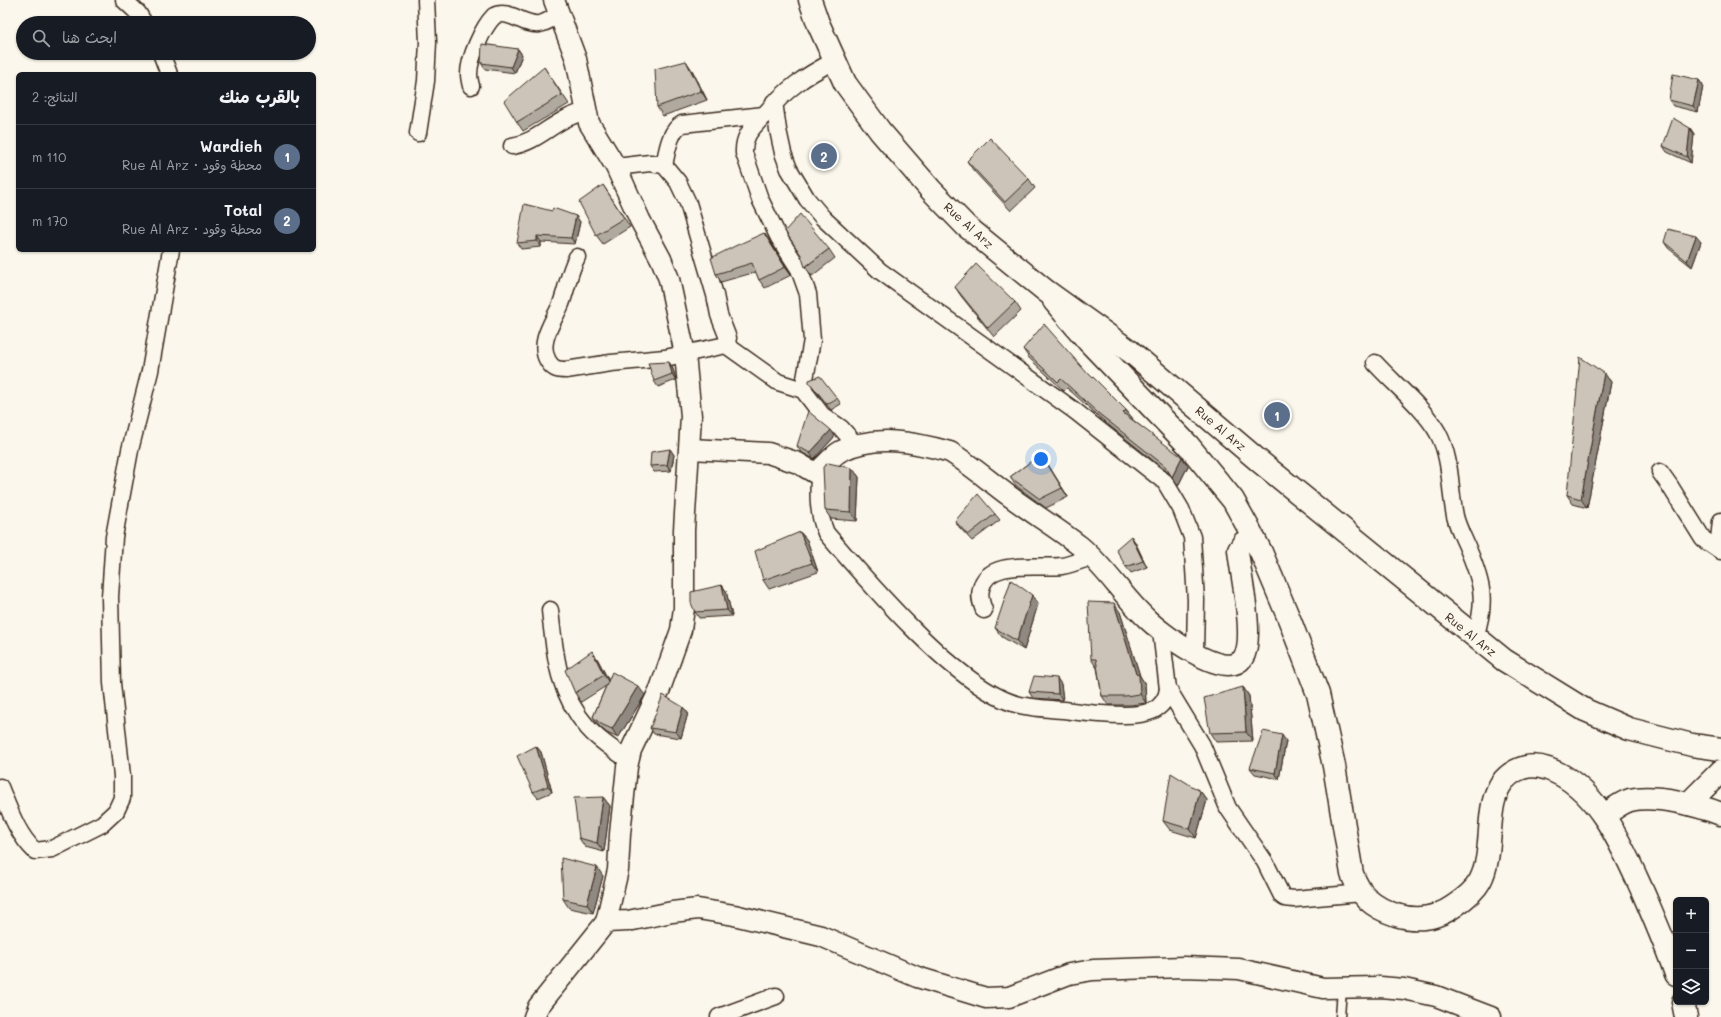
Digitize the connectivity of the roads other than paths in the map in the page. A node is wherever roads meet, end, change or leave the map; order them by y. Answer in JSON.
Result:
{"nodes":[{"id":1,"x":124,"y":0,"type":"edge"},
{"id":2,"x":426,"y":0,"type":"edge"},
{"id":3,"x":810,"y":0,"type":"edge"},
{"id":4,"x":556,"y":7,"type":"edge"},
{"id":5,"x":140,"y":16,"type":"edge"},
{"id":6,"x":164,"y":60,"type":"edge"},
{"id":7,"x":834,"y":61,"type":"junction"},
{"id":8,"x":168,"y":72,"type":"edge"},
{"id":9,"x":471,"y":86,"type":"dead end"},
{"id":10,"x":774,"y":102,"type":"junction"},
{"id":11,"x":586,"y":112,"type":"junction"},
{"id":12,"x":764,"y":115,"type":"junction"},
{"id":13,"x":418,"y":133,"type":"dead end"},
{"id":14,"x":512,"y":146,"type":"dead end"},
{"id":15,"x":664,"y":166,"type":"junction"},
{"id":16,"x":616,"y":167,"type":"junction"},
{"id":17,"x":171,"y":252,"type":"edge"},
{"id":18,"x":577,"y":257,"type":"dead end"},
{"id":19,"x":1046,"y":291,"type":"junction"},
{"id":20,"x":726,"y":346,"type":"junction"},
{"id":21,"x":685,"y":354,"type":"junction"},
{"id":22,"x":1375,"y":363,"type":"dead end"},
{"id":23,"x":803,"y":390,"type":"junction"},
{"id":24,"x":856,"y":445,"type":"junction"},
{"id":25,"x":690,"y":449,"type":"junction"},
{"id":26,"x":1660,"y":472,"type":"dead end"},
{"id":27,"x":815,"y":473,"type":"junction"},
{"id":28,"x":1721,"y":521,"type":"edge"},
{"id":29,"x":1256,"y":541,"type":"junction"},
{"id":30,"x":1719,"y":550,"type":"edge"},
{"id":31,"x":1091,"y":557,"type":"junction"},
{"id":32,"x":550,"y":610,"type":"dead end"},
{"id":33,"x":984,"y":610,"type":"dead end"},
{"id":34,"x":1161,"y":631,"type":"junction"},
{"id":35,"x":1475,"y":637,"type":"junction"},
{"id":36,"x":1195,"y":653,"type":"junction"},
{"id":37,"x":1168,"y":689,"type":"junction"},
{"id":38,"x":1721,"y":749,"type":"edge"},
{"id":39,"x":628,"y":760,"type":"junction"},
{"id":40,"x":1721,"y":771,"type":"edge"},
{"id":41,"x":0,"y":787,"type":"edge"},
{"id":42,"x":1688,"y":804,"type":"junction"},
{"id":43,"x":1721,"y":814,"type":"edge"},
{"id":44,"x":1604,"y":816,"type":"junction"},
{"id":45,"x":1362,"y":893,"type":"junction"},
{"id":46,"x":606,"y":922,"type":"junction"},
{"id":47,"x":1674,"y":969,"type":"edge"},
{"id":48,"x":1342,"y":988,"type":"junction"},
{"id":49,"x":776,"y":996,"type":"dead end"},
{"id":50,"x":1684,"y":1005,"type":"edge"},
{"id":51,"x":534,"y":1017,"type":"edge"},
{"id":52,"x":719,"y":1017,"type":"edge"},
{"id":53,"x":1340,"y":1017,"type":"edge"},
{"id":54,"x":1490,"y":1017,"type":"edge"},
{"id":55,"x":1686,"y":1017,"type":"edge"}],
"edges":[{"from":1,"to":5,"type":"street"},
{"from":2,"to":13,"type":"street"},
{"from":3,"to":7,"type":"main road","name":"Rue Al Arz"},
{"from":4,"to":9,"type":"street"},
{"from":4,"to":11,"type":"street"},
{"from":6,"to":8,"type":"street"},
{"from":7,"to":10,"type":"street"},
{"from":7,"to":19,"type":"main road","name":"Rue Al Arz"},
{"from":10,"to":12,"type":"street"},
{"from":10,"to":36,"type":"street"},
{"from":11,"to":14,"type":"street"},
{"from":11,"to":16,"type":"street"},
{"from":12,"to":15,"type":"street"},
{"from":12,"to":23,"type":"street"},
{"from":15,"to":16,"type":"street"},
{"from":15,"to":20,"type":"street"},
{"from":16,"to":21,"type":"street"},
{"from":17,"to":41,"type":"street"},
{"from":18,"to":21,"type":"street"},
{"from":19,"to":29,"type":"main road"},
{"from":19,"to":35,"type":"main road","name":"Rue Al Arz"},
{"from":20,"to":21,"type":"street"},
{"from":20,"to":23,"type":"street"},
{"from":21,"to":25,"type":"street"},
{"from":22,"to":35,"type":"street"},
{"from":23,"to":24,"type":"street"},
{"from":24,"to":27,"type":"street"},
{"from":24,"to":31,"type":"street"},
{"from":25,"to":27,"type":"street"},
{"from":25,"to":39,"type":"street"},
{"from":26,"to":30,"type":"street"},
{"from":27,"to":37,"type":"street"},
{"from":28,"to":30,"type":"street"},
{"from":29,"to":36,"type":"street"},
{"from":29,"to":45,"type":"main road"},
{"from":31,"to":33,"type":"street"},
{"from":31,"to":34,"type":"street"},
{"from":32,"to":39,"type":"street"},
{"from":34,"to":36,"type":"street"},
{"from":34,"to":37,"type":"street"},
{"from":35,"to":38,"type":"main road","name":"Rue Al Arz"},
{"from":37,"to":45,"type":"street"},
{"from":39,"to":46,"type":"street"},
{"from":40,"to":42,"type":"main road"},
{"from":42,"to":43,"type":"main road"},
{"from":42,"to":44,"type":"main road"},
{"from":44,"to":45,"type":"main road"},
{"from":44,"to":47,"type":"main road"},
{"from":46,"to":48,"type":"street"},
{"from":46,"to":51,"type":"street"},
{"from":48,"to":53,"type":"lane"},
{"from":48,"to":54,"type":"street"},
{"from":49,"to":52,"type":"street"},
{"from":50,"to":55,"type":"main road"}]}
